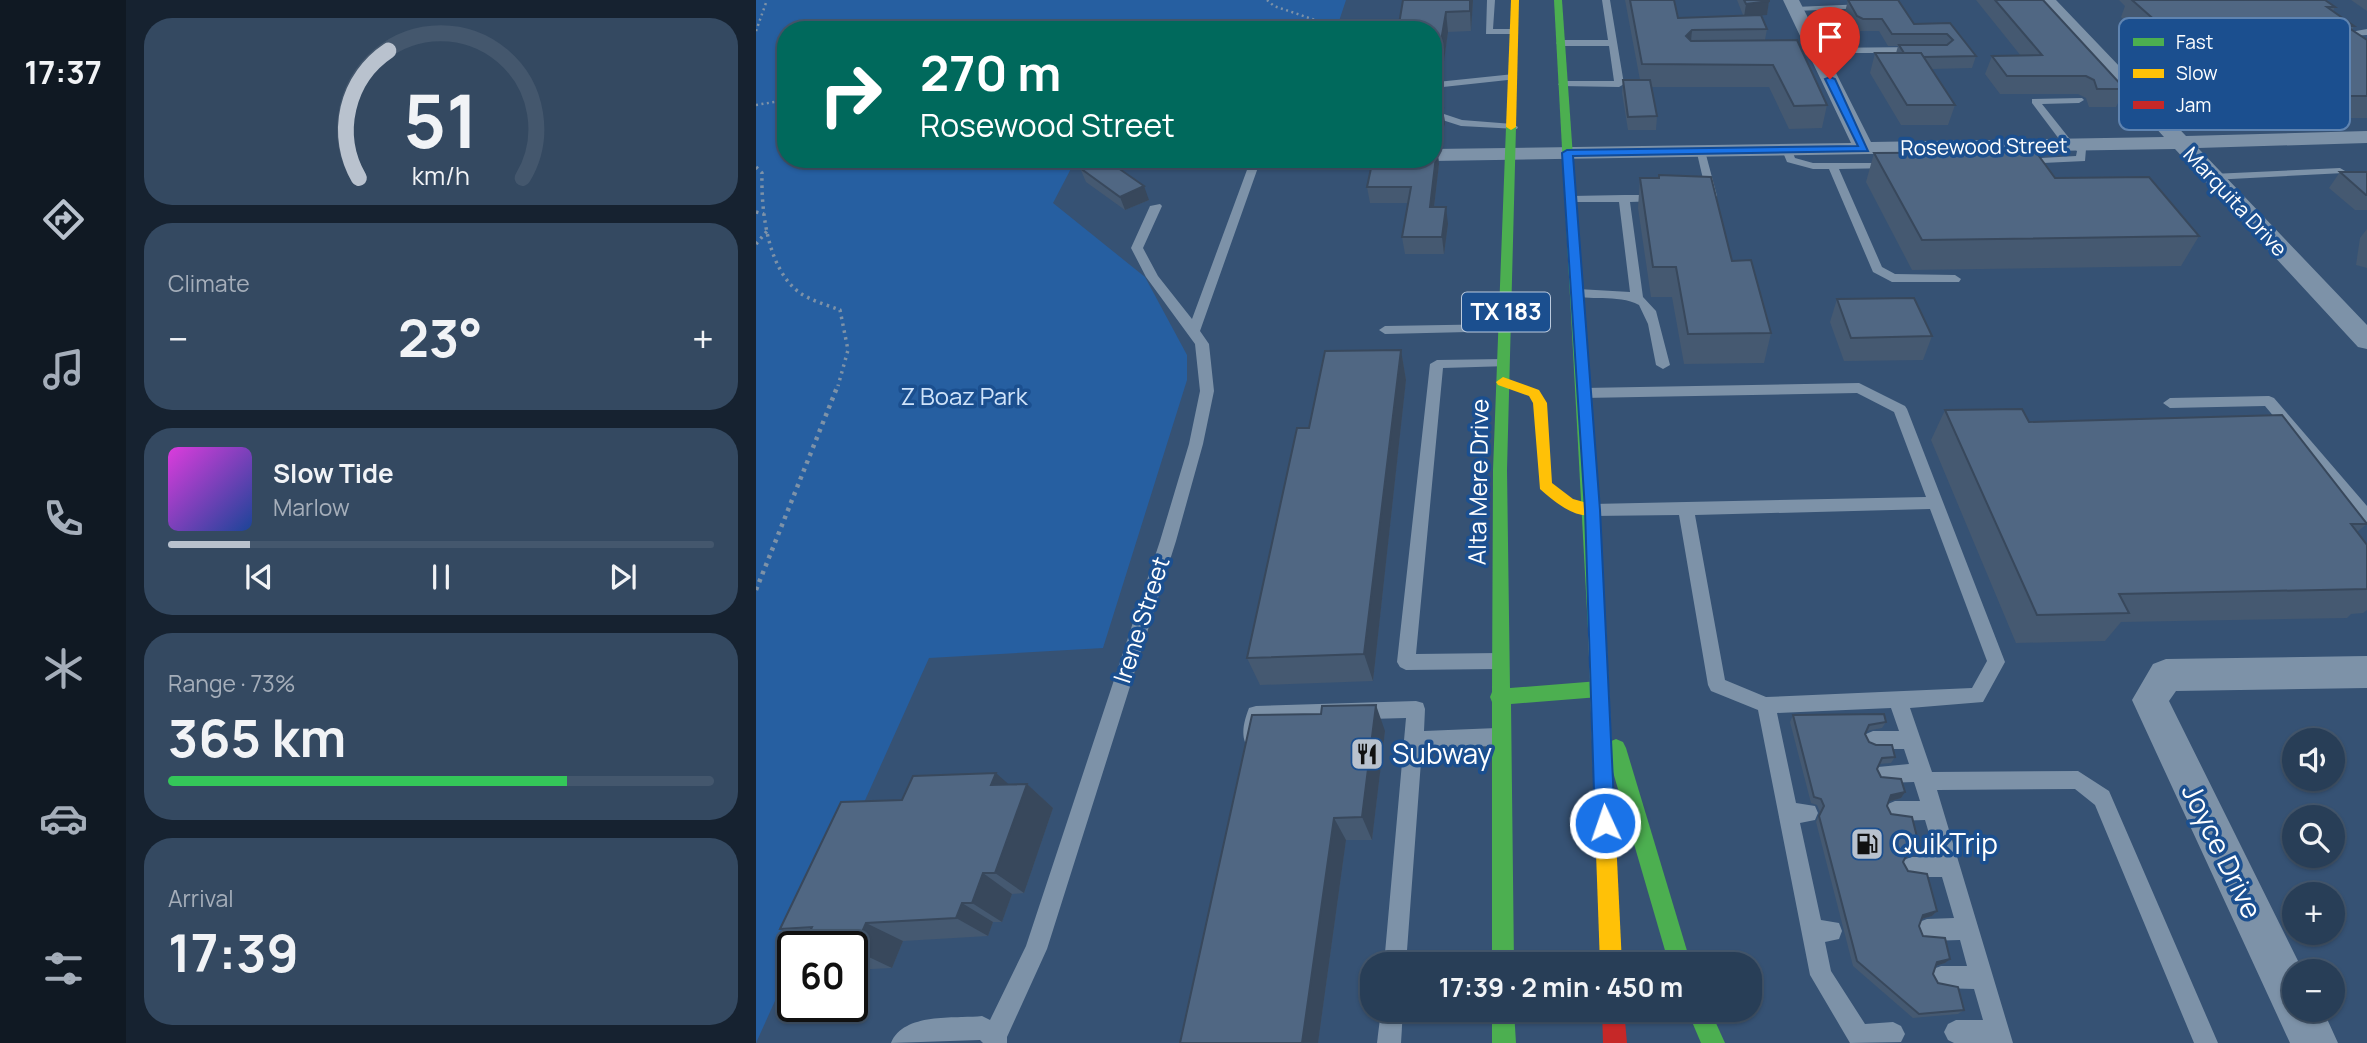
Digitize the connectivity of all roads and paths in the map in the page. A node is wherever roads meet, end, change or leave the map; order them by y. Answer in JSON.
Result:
{"nodes":[{"id":1,"x":767,"y":0,"type":"edge"},
{"id":2,"x":1267,"y":0,"type":"edge"},
{"id":3,"x":1491,"y":0,"type":"edge"},
{"id":4,"x":1515,"y":0,"type":"edge"},
{"id":5,"x":1558,"y":0,"type":"edge"},
{"id":6,"x":1606,"y":0,"type":"edge"},
{"id":7,"x":2047,"y":0,"type":"edge"},
{"id":8,"x":1793,"y":4,"type":"edge"},
{"id":9,"x":1874,"y":6,"type":"edge"},
{"id":10,"x":1315,"y":21,"type":"edge"},
{"id":11,"x":756,"y":31,"type":"edge"},
{"id":12,"x":1514,"y":32,"type":"junction"},
{"id":13,"x":2350,"y":34,"type":"edge"},
{"id":14,"x":1560,"y":43,"type":"junction"},
{"id":15,"x":1612,"y":43,"type":"junction"},
{"id":16,"x":2367,"y":46,"type":"edge"},
{"id":17,"x":1925,"y":50,"type":"edge"},
{"id":18,"x":1813,"y":55,"type":"junction"},
{"id":19,"x":1514,"y":77,"type":"junction"},
{"id":20,"x":2119,"y":77,"type":"edge"},
{"id":21,"x":1442,"y":84,"type":"edge"},
{"id":22,"x":1563,"y":84,"type":"junction"},
{"id":23,"x":2079,"y":100,"type":"dead end"},
{"id":24,"x":777,"y":102,"type":"edge"},
{"id":25,"x":756,"y":105,"type":"edge"},
{"id":26,"x":1442,"y":117,"type":"edge"},
{"id":27,"x":1513,"y":127,"type":"junction"},
{"id":28,"x":2169,"y":130,"type":"edge"},
{"id":29,"x":2367,"y":137,"type":"edge"},
{"id":30,"x":2180,"y":142,"type":"junction"},
{"id":31,"x":2073,"y":145,"type":"junction"},
{"id":32,"x":1864,"y":149,"type":"junction"},
{"id":33,"x":1787,"y":150,"type":"junction"},
{"id":34,"x":1700,"y":151,"type":"junction"},
{"id":35,"x":1567,"y":153,"type":"junction"},
{"id":36,"x":1512,"y":154,"type":"junction"},
{"id":37,"x":1442,"y":155,"type":"edge"},
{"id":38,"x":2007,"y":163,"type":"edge"},
{"id":39,"x":1900,"y":165,"type":"edge"},
{"id":40,"x":1833,"y":166,"type":"junction"},
{"id":41,"x":756,"y":167,"type":"edge"},
{"id":42,"x":1253,"y":168,"type":"edge"},
{"id":43,"x":2340,"y":171,"type":"edge"},
{"id":44,"x":2212,"y":177,"type":"junction"},
{"id":45,"x":1624,"y":198,"type":"junction"},
{"id":46,"x":1674,"y":198,"type":"edge"},
{"id":47,"x":1699,"y":198,"type":"edge"},
{"id":48,"x":1571,"y":199,"type":"junction"},
{"id":49,"x":1156,"y":206,"type":"dead end"},
{"id":50,"x":756,"y":212,"type":"edge"},
{"id":51,"x":764,"y":214,"type":"junction"},
{"id":52,"x":768,"y":230,"type":"junction"},
{"id":53,"x":756,"y":244,"type":"edge"},
{"id":54,"x":1955,"y":278,"type":"dead end"},
{"id":55,"x":1578,"y":293,"type":"junction"},
{"id":56,"x":1637,"y":299,"type":"junction"},
{"id":57,"x":2328,"y":301,"type":"junction"},
{"id":58,"x":2367,"y":304,"type":"edge"},
{"id":59,"x":1506,"y":328,"type":"junction"},
{"id":60,"x":1385,"y":330,"type":"dead end"},
{"id":61,"x":1194,"y":331,"type":"junction"},
{"id":62,"x":2367,"y":341,"type":"edge"},
{"id":63,"x":1504,"y":363,"type":"junction"},
{"id":64,"x":1663,"y":365,"type":"dead end"},
{"id":65,"x":1503,"y":382,"type":"junction"},
{"id":66,"x":1583,"y":393,"type":"junction"},
{"id":67,"x":2170,"y":403,"type":"dead end"},
{"id":68,"x":1936,"y":503,"type":"junction"},
{"id":69,"x":1686,"y":509,"type":"junction"},
{"id":70,"x":1592,"y":510,"type":"junction"},
{"id":71,"x":2367,"y":517,"type":"edge"},
{"id":72,"x":756,"y":590,"type":"edge"},
{"id":73,"x":1499,"y":661,"type":"junction"},
{"id":74,"x":2367,"y":672,"type":"edge"},
{"id":75,"x":1599,"y":689,"type":"junction"},
{"id":76,"x":1499,"y":697,"type":"junction"},
{"id":77,"x":1898,"y":700,"type":"junction"},
{"id":78,"x":1766,"y":705,"type":"junction"},
{"id":79,"x":1500,"y":737,"type":"junction"},
{"id":80,"x":1414,"y":740,"type":"junction"},
{"id":81,"x":1873,"y":740,"type":"edge"},
{"id":82,"x":1911,"y":740,"type":"junction"},
{"id":83,"x":1248,"y":754,"type":"edge"},
{"id":84,"x":1885,"y":774,"type":"edge"},
{"id":85,"x":1923,"y":776,"type":"junction"},
{"id":86,"x":1933,"y":810,"type":"junction"},
{"id":87,"x":1895,"y":811,"type":"dead end"},
{"id":88,"x":1911,"y":867,"type":"dead end"},
{"id":89,"x":1949,"y":867,"type":"junction"},
{"id":90,"x":1968,"y":929,"type":"junction"},
{"id":91,"x":1927,"y":930,"type":"dead end"},
{"id":92,"x":1396,"y":952,"type":"edge"},
{"id":93,"x":1503,"y":952,"type":"edge"},
{"id":94,"x":1610,"y":952,"type":"edge"},
{"id":95,"x":1676,"y":952,"type":"edge"},
{"id":96,"x":2282,"y":976,"type":"edge"},
{"id":97,"x":1941,"y":977,"type":"dead end"},
{"id":98,"x":1982,"y":978,"type":"junction"},
{"id":99,"x":1391,"y":1022,"type":"edge"},
{"id":100,"x":1503,"y":1022,"type":"edge"},
{"id":101,"x":1614,"y":1022,"type":"edge"},
{"id":102,"x":1703,"y":1022,"type":"edge"},
{"id":103,"x":2304,"y":1022,"type":"edge"},
{"id":104,"x":1956,"y":1032,"type":"dead end"},
{"id":105,"x":1893,"y":1034,"type":"dead end"},
{"id":106,"x":1999,"y":1037,"type":"edge"},
{"id":107,"x":995,"y":1039,"type":"edge"},
{"id":108,"x":1861,"y":1039,"type":"edge"},
{"id":109,"x":903,"y":1043,"type":"edge"},
{"id":110,"x":1389,"y":1043,"type":"edge"},
{"id":111,"x":1504,"y":1043,"type":"edge"},
{"id":112,"x":1615,"y":1043,"type":"edge"},
{"id":113,"x":1713,"y":1043,"type":"edge"},
{"id":114,"x":2206,"y":1043,"type":"edge"},
{"id":115,"x":2315,"y":1043,"type":"edge"}],
"edges":[{"from":1,"to":11,"type":"path"},
{"from":2,"to":10,"type":"path"},
{"from":3,"to":12,"type":"lane"},
{"from":4,"to":12,"type":"main road","name":"Alta Mere Drive","number":"TX 183"},
{"from":5,"to":14,"type":"main road","number":"TX 183"},
{"from":6,"to":15,"type":"lane"},
{"from":7,"to":20,"type":"street","name":"Marquita Drive"},
{"from":8,"to":9,"type":"lane"},
{"from":8,"to":18,"type":"street"},
{"from":12,"to":19,"type":"main road","name":"Alta Mere Drive","number":"TX 183"},
{"from":13,"to":16,"type":"street"},
{"from":14,"to":15,"type":"lane"},
{"from":14,"to":22,"type":"main road","number":"TX 183"},
{"from":15,"to":22,"type":"lane"},
{"from":17,"to":18,"type":"lane"},
{"from":18,"to":32,"type":"street"},
{"from":19,"to":21,"type":"lane"},
{"from":19,"to":27,"type":"main road","name":"Alta Mere Drive","number":"TX 183"},
{"from":22,"to":35,"type":"main road","number":"TX 183"},
{"from":23,"to":31,"type":"lane"},
{"from":24,"to":25,"type":"path"},
{"from":26,"to":27,"type":"lane"},
{"from":27,"to":36,"type":"main road","name":"Alta Mere Drive","number":"TX 183"},
{"from":28,"to":30,"type":"street","name":"Marquita Drive"},
{"from":29,"to":30,"type":"street","name":"Rosewood Street"},
{"from":30,"to":31,"type":"street","name":"Rosewood Street"},
{"from":30,"to":44,"type":"street","name":"Marquita Drive"},
{"from":31,"to":32,"type":"street","name":"Rosewood Street"},
{"from":31,"to":38,"type":"lane"},
{"from":32,"to":33,"type":"street","name":"Rosewood Street"},
{"from":33,"to":34,"type":"street","name":"Rosewood Street"},
{"from":33,"to":40,"type":"lane"},
{"from":34,"to":35,"type":"street","name":"Rosewood Street"},
{"from":34,"to":47,"type":"lane"},
{"from":35,"to":36,"type":"street","name":"Rosewood Street"},
{"from":35,"to":48,"type":"main road","number":"TX 183"},
{"from":36,"to":37,"type":"street","name":"Rosewood Street"},
{"from":36,"to":59,"type":"main road","name":"Alta Mere Drive","number":"TX 183"},
{"from":39,"to":40,"type":"lane"},
{"from":40,"to":54,"type":"lane"},
{"from":41,"to":51,"type":"path"},
{"from":42,"to":61,"type":"lane"},
{"from":43,"to":44,"type":"lane"},
{"from":44,"to":57,"type":"street","name":"Marquita Drive"},
{"from":45,"to":46,"type":"lane"},
{"from":45,"to":48,"type":"lane"},
{"from":45,"to":56,"type":"lane"},
{"from":48,"to":55,"type":"main road","number":"TX 183"},
{"from":49,"to":61,"type":"lane","name":"Irene Street"},
{"from":50,"to":51,"type":"path"},
{"from":51,"to":52,"type":"path"},
{"from":52,"to":53,"type":"path"},
{"from":52,"to":72,"type":"path"},
{"from":55,"to":56,"type":"lane"},
{"from":55,"to":66,"type":"main road","number":"TX 183"},
{"from":56,"to":64,"type":"lane"},
{"from":57,"to":58,"type":"street"},
{"from":57,"to":62,"type":"street","name":"Marquita Drive"},
{"from":59,"to":60,"type":"lane"},
{"from":59,"to":63,"type":"main road","name":"Alta Mere Drive","number":"TX 183"},
{"from":61,"to":107,"type":"lane","name":"Irene Street"},
{"from":63,"to":65,"type":"main road","name":"Alta Mere Drive","number":"TX 183"},
{"from":63,"to":73,"type":"lane"},
{"from":65,"to":70,"type":"main road"},
{"from":65,"to":73,"type":"main road","name":"Alta Mere Drive","number":"TX 183"},
{"from":66,"to":68,"type":"lane"},
{"from":66,"to":70,"type":"main road","number":"TX 183"},
{"from":67,"to":71,"type":"lane"},
{"from":68,"to":69,"type":"lane"},
{"from":68,"to":77,"type":"lane"},
{"from":69,"to":70,"type":"lane"},
{"from":69,"to":78,"type":"lane"},
{"from":70,"to":75,"type":"main road","number":"TX 183"},
{"from":73,"to":76,"type":"main road","name":"Alta Mere Drive","number":"TX 183"},
{"from":74,"to":96,"type":"street","name":"Joyce Drive"},
{"from":75,"to":76,"type":"main road"},
{"from":75,"to":94,"type":"main road","number":"TX 183"},
{"from":75,"to":95,"type":"main road"},
{"from":76,"to":79,"type":"main road","name":"Alta Mere Drive","number":"TX 183"},
{"from":77,"to":78,"type":"lane"},
{"from":77,"to":82,"type":"lane"},
{"from":78,"to":108,"type":"lane"},
{"from":79,"to":80,"type":"lane"},
{"from":79,"to":93,"type":"main road","name":"Alta Mere Drive","number":"TX 183"},
{"from":80,"to":83,"type":"lane"},
{"from":80,"to":92,"type":"lane"},
{"from":81,"to":82,"type":"lane"},
{"from":82,"to":85,"type":"lane"},
{"from":84,"to":85,"type":"lane"},
{"from":85,"to":86,"type":"lane"},
{"from":85,"to":114,"type":"lane"},
{"from":86,"to":87,"type":"lane"},
{"from":86,"to":89,"type":"lane"},
{"from":88,"to":89,"type":"lane"},
{"from":89,"to":90,"type":"lane"},
{"from":90,"to":91,"type":"lane"},
{"from":90,"to":98,"type":"lane"},
{"from":97,"to":98,"type":"lane"},
{"from":98,"to":106,"type":"lane"},
{"from":99,"to":110,"type":"lane"},
{"from":100,"to":111,"type":"main road"},
{"from":101,"to":112,"type":"main road"},
{"from":102,"to":113,"type":"main road"},
{"from":103,"to":115,"type":"street"},
{"from":104,"to":106,"type":"lane"},
{"from":105,"to":108,"type":"lane"},
{"from":107,"to":109,"type":"lane"}]}
